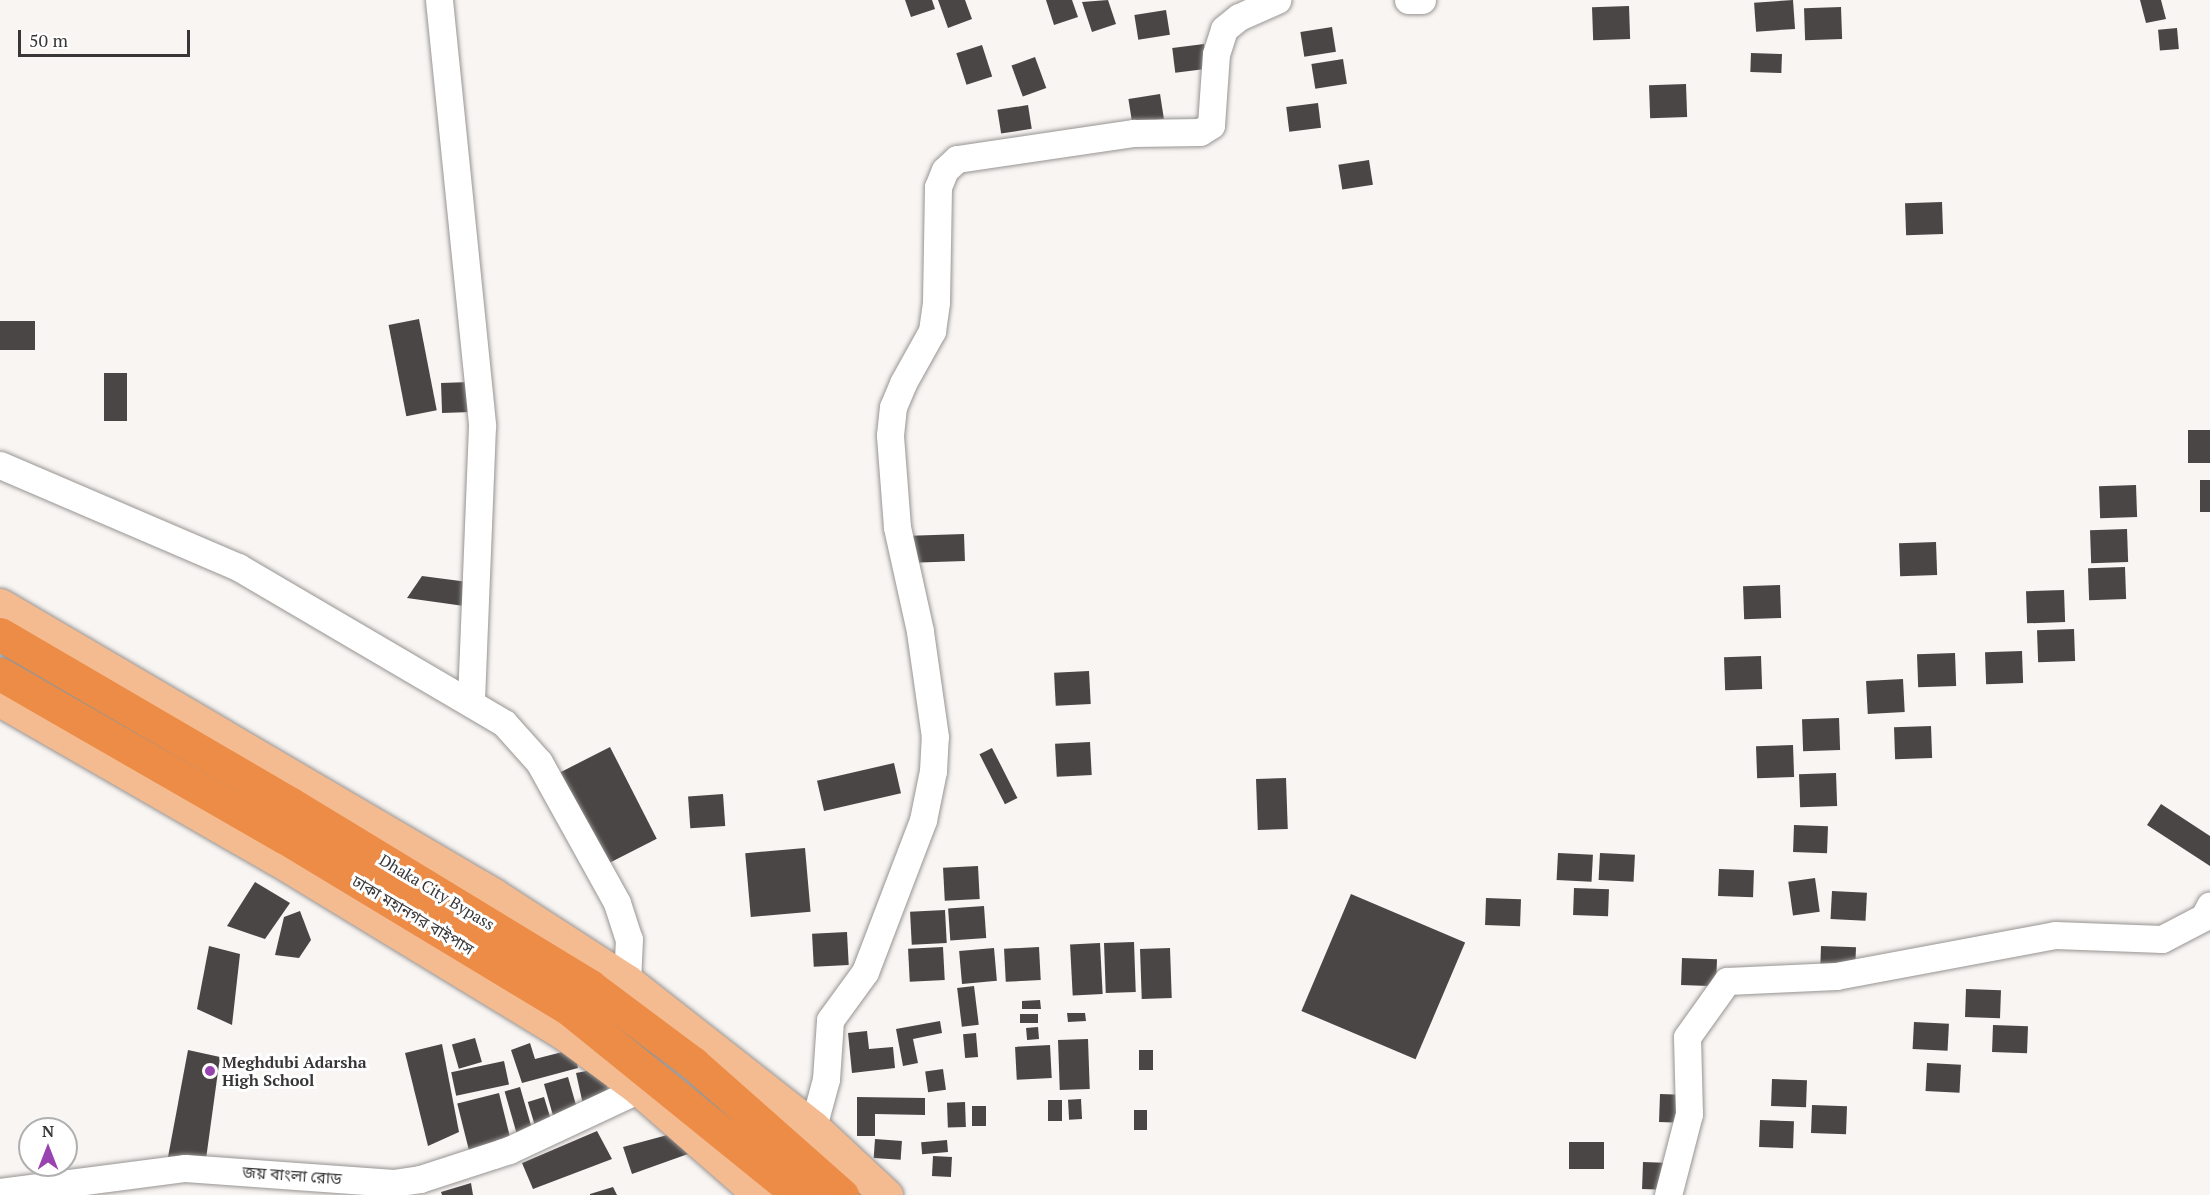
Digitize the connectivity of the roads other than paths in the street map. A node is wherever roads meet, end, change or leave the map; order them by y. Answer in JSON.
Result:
{"nodes":[{"id":1,"x":439,"y":0,"type":"edge"},
{"id":2,"x":1277,"y":0,"type":"edge"},
{"id":3,"x":1408,"y":0,"type":"edge"},
{"id":4,"x":1422,"y":0,"type":"edge"},
{"id":5,"x":0,"y":465,"type":"edge"},
{"id":6,"x":0,"y":605,"type":"edge"},
{"id":7,"x":0,"y":634,"type":"edge"},
{"id":8,"x":0,"y":674,"type":"edge"},
{"id":9,"x":0,"y":700,"type":"edge"},
{"id":10,"x":471,"y":703,"type":"junction"},
{"id":11,"x":2210,"y":905,"type":"edge"},
{"id":12,"x":627,"y":981,"type":"junction"},
{"id":13,"x":639,"y":1089,"type":"junction"},
{"id":14,"x":813,"y":1127,"type":"junction"},
{"id":15,"x":361,"y":1188,"type":"edge"},
{"id":16,"x":0,"y":1192,"type":"edge"},
{"id":17,"x":760,"y":1195,"type":"edge"},
{"id":18,"x":799,"y":1195,"type":"edge"},
{"id":19,"x":842,"y":1195,"type":"edge"},
{"id":20,"x":886,"y":1195,"type":"edge"},
{"id":21,"x":1668,"y":1195,"type":"edge"}],
"edges":[{"from":1,"to":10,"type":"street"},
{"from":2,"to":14,"type":"street"},
{"from":3,"to":4,"type":"street"},
{"from":5,"to":10,"type":"street"},
{"from":6,"to":12,"type":"main road"},
{"from":7,"to":19,"type":"highway","name":"Dhaka City Bypass"},
{"from":8,"to":18,"type":"highway","name":"ঢাকা মহানগর বাইপাস"},
{"from":9,"to":13,"type":"main road"},
{"from":10,"to":12,"type":"street"},
{"from":11,"to":21,"type":"street"},
{"from":12,"to":14,"type":"main road"},
{"from":13,"to":15,"type":"street","name":"জয় বাংলা রোড"},
{"from":13,"to":17,"type":"main road"},
{"from":14,"to":20,"type":"main road"},
{"from":15,"to":16,"type":"street","name":"জয় বাংলা রোড"}]}
